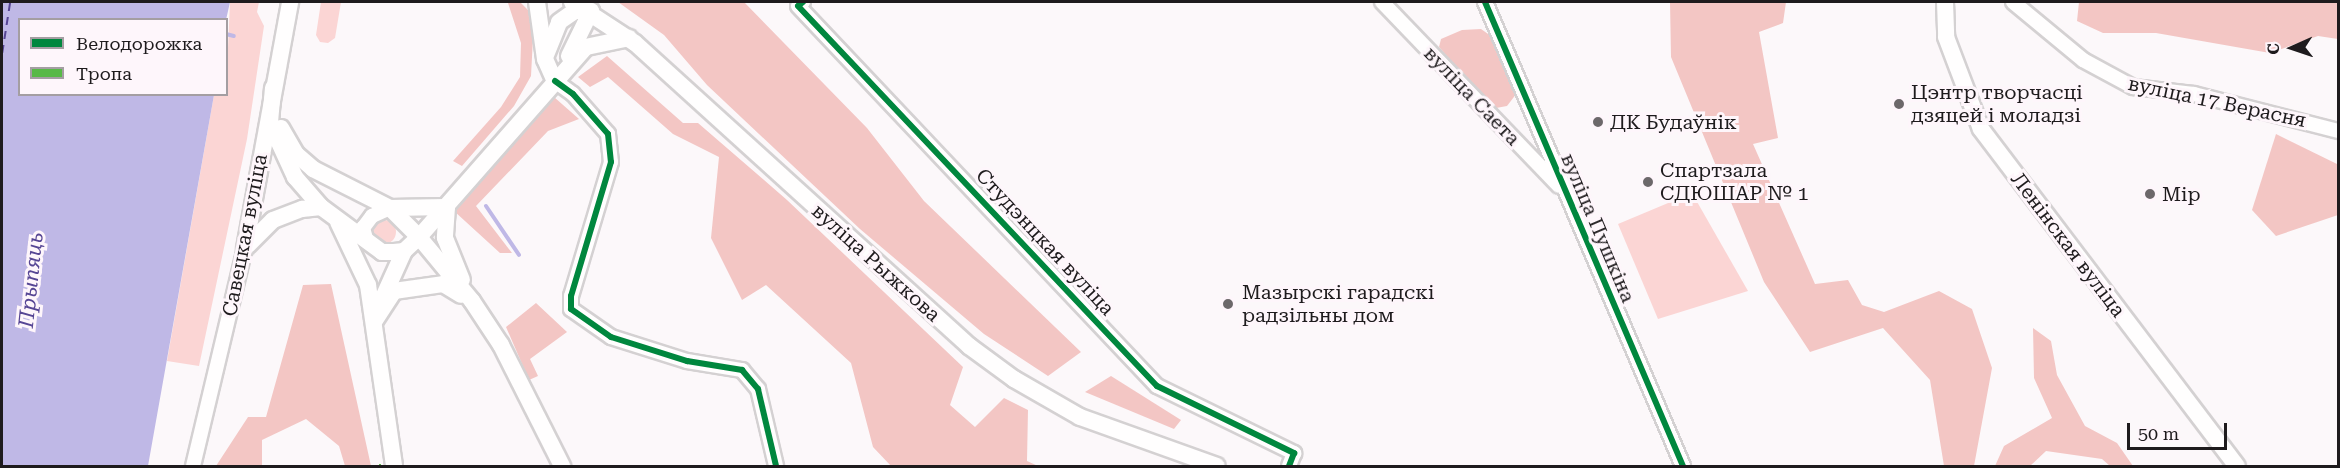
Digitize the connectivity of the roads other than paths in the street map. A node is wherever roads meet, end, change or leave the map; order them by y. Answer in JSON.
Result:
{"nodes":[{"id":1,"x":290,"y":2,"type":"edge"},
{"id":2,"x":537,"y":2,"type":"edge"},
{"id":3,"x":572,"y":2,"type":"edge"},
{"id":4,"x":803,"y":2,"type":"edge"},
{"id":5,"x":1382,"y":2,"type":"edge"},
{"id":6,"x":1485,"y":2,"type":"edge"},
{"id":7,"x":1945,"y":2,"type":"edge"},
{"id":8,"x":2013,"y":2,"type":"edge"},
{"id":9,"x":591,"y":11,"type":"junction"},
{"id":10,"x":629,"y":38,"type":"junction"},
{"id":11,"x":545,"y":59,"type":"junction"},
{"id":12,"x":555,"y":81,"type":"junction"},
{"id":13,"x":273,"y":87,"type":"junction"},
{"id":14,"x":2338,"y":131,"type":"edge"},
{"id":15,"x":290,"y":168,"type":"junction"},
{"id":16,"x":313,"y":169,"type":"junction"},
{"id":17,"x":256,"y":186,"type":"junction"},
{"id":18,"x":1563,"y":190,"type":"junction"},
{"id":19,"x":447,"y":207,"type":"junction"},
{"id":20,"x":390,"y":208,"type":"junction"},
{"id":21,"x":328,"y":211,"type":"junction"},
{"id":22,"x":419,"y":237,"type":"junction"},
{"id":23,"x":367,"y":242,"type":"junction"},
{"id":24,"x":245,"y":248,"type":"junction"},
{"id":25,"x":404,"y":250,"type":"junction"},
{"id":26,"x":472,"y":301,"type":"junction"},
{"id":27,"x":374,"y":322,"type":"junction"},
{"id":28,"x":193,"y":466,"type":"edge"},
{"id":29,"x":394,"y":466,"type":"edge"},
{"id":30,"x":562,"y":466,"type":"edge"},
{"id":31,"x":776,"y":466,"type":"edge"},
{"id":32,"x":1217,"y":466,"type":"edge"},
{"id":33,"x":1289,"y":466,"type":"edge"},
{"id":34,"x":1683,"y":466,"type":"edge"},
{"id":35,"x":2237,"y":466,"type":"edge"}],
"edges":[{"from":1,"to":13,"type":"main road","name":"Савецкая вуліца"},
{"from":2,"to":11,"type":"main road"},
{"from":3,"to":9,"type":"main road","name":"вуліца Рыжкова"},
{"from":4,"to":33,"type":"street","name":"Студэнцкая вуліца"},
{"from":5,"to":18,"type":"street","name":"вуліца Саета"},
{"from":6,"to":18,"type":"street","name":"вуліца Пушкіна"},
{"from":7,"to":35,"type":"main road","name":"Ленінская вуліца"},
{"from":8,"to":14,"type":"street","name":"вуліца 17 Верасня"},
{"from":9,"to":10,"type":"main road","name":"вуліца Рыжкова"},
{"from":9,"to":11,"type":"main road"},
{"from":9,"to":12,"type":"main road"},
{"from":10,"to":12,"type":"main road"},
{"from":10,"to":32,"type":"main road","name":"вуліца Рыжкова"},
{"from":11,"to":12,"type":"main road"},
{"from":12,"to":19,"type":"main road"},
{"from":12,"to":31,"type":"street"},
{"from":13,"to":15,"type":"main road"},
{"from":13,"to":16,"type":"main road"},
{"from":13,"to":17,"type":"main road","name":"Савецкая вуліца"},
{"from":15,"to":16,"type":"main road"},
{"from":15,"to":17,"type":"main road"},
{"from":15,"to":21,"type":"main road"},
{"from":16,"to":20,"type":"main road"},
{"from":17,"to":24,"type":"main road","name":"Савецкая вуліца"},
{"from":18,"to":34,"type":"street","name":"вуліца Пушкіна"},
{"from":19,"to":20,"type":"main road"},
{"from":19,"to":22,"type":"main road"},
{"from":19,"to":26,"type":"main road"},
{"from":20,"to":22,"type":"main road"},
{"from":20,"to":23,"type":"street"},
{"from":21,"to":23,"type":"main road"},
{"from":21,"to":24,"type":"main road"},
{"from":21,"to":27,"type":"main road"},
{"from":22,"to":25,"type":"main road"},
{"from":22,"to":26,"type":"main road"},
{"from":23,"to":25,"type":"main road"},
{"from":24,"to":28,"type":"street","name":"Савецкая вуліца"},
{"from":25,"to":27,"type":"main road"},
{"from":26,"to":27,"type":"main road"},
{"from":26,"to":30,"type":"main road"},
{"from":27,"to":29,"type":"main road"}]}
